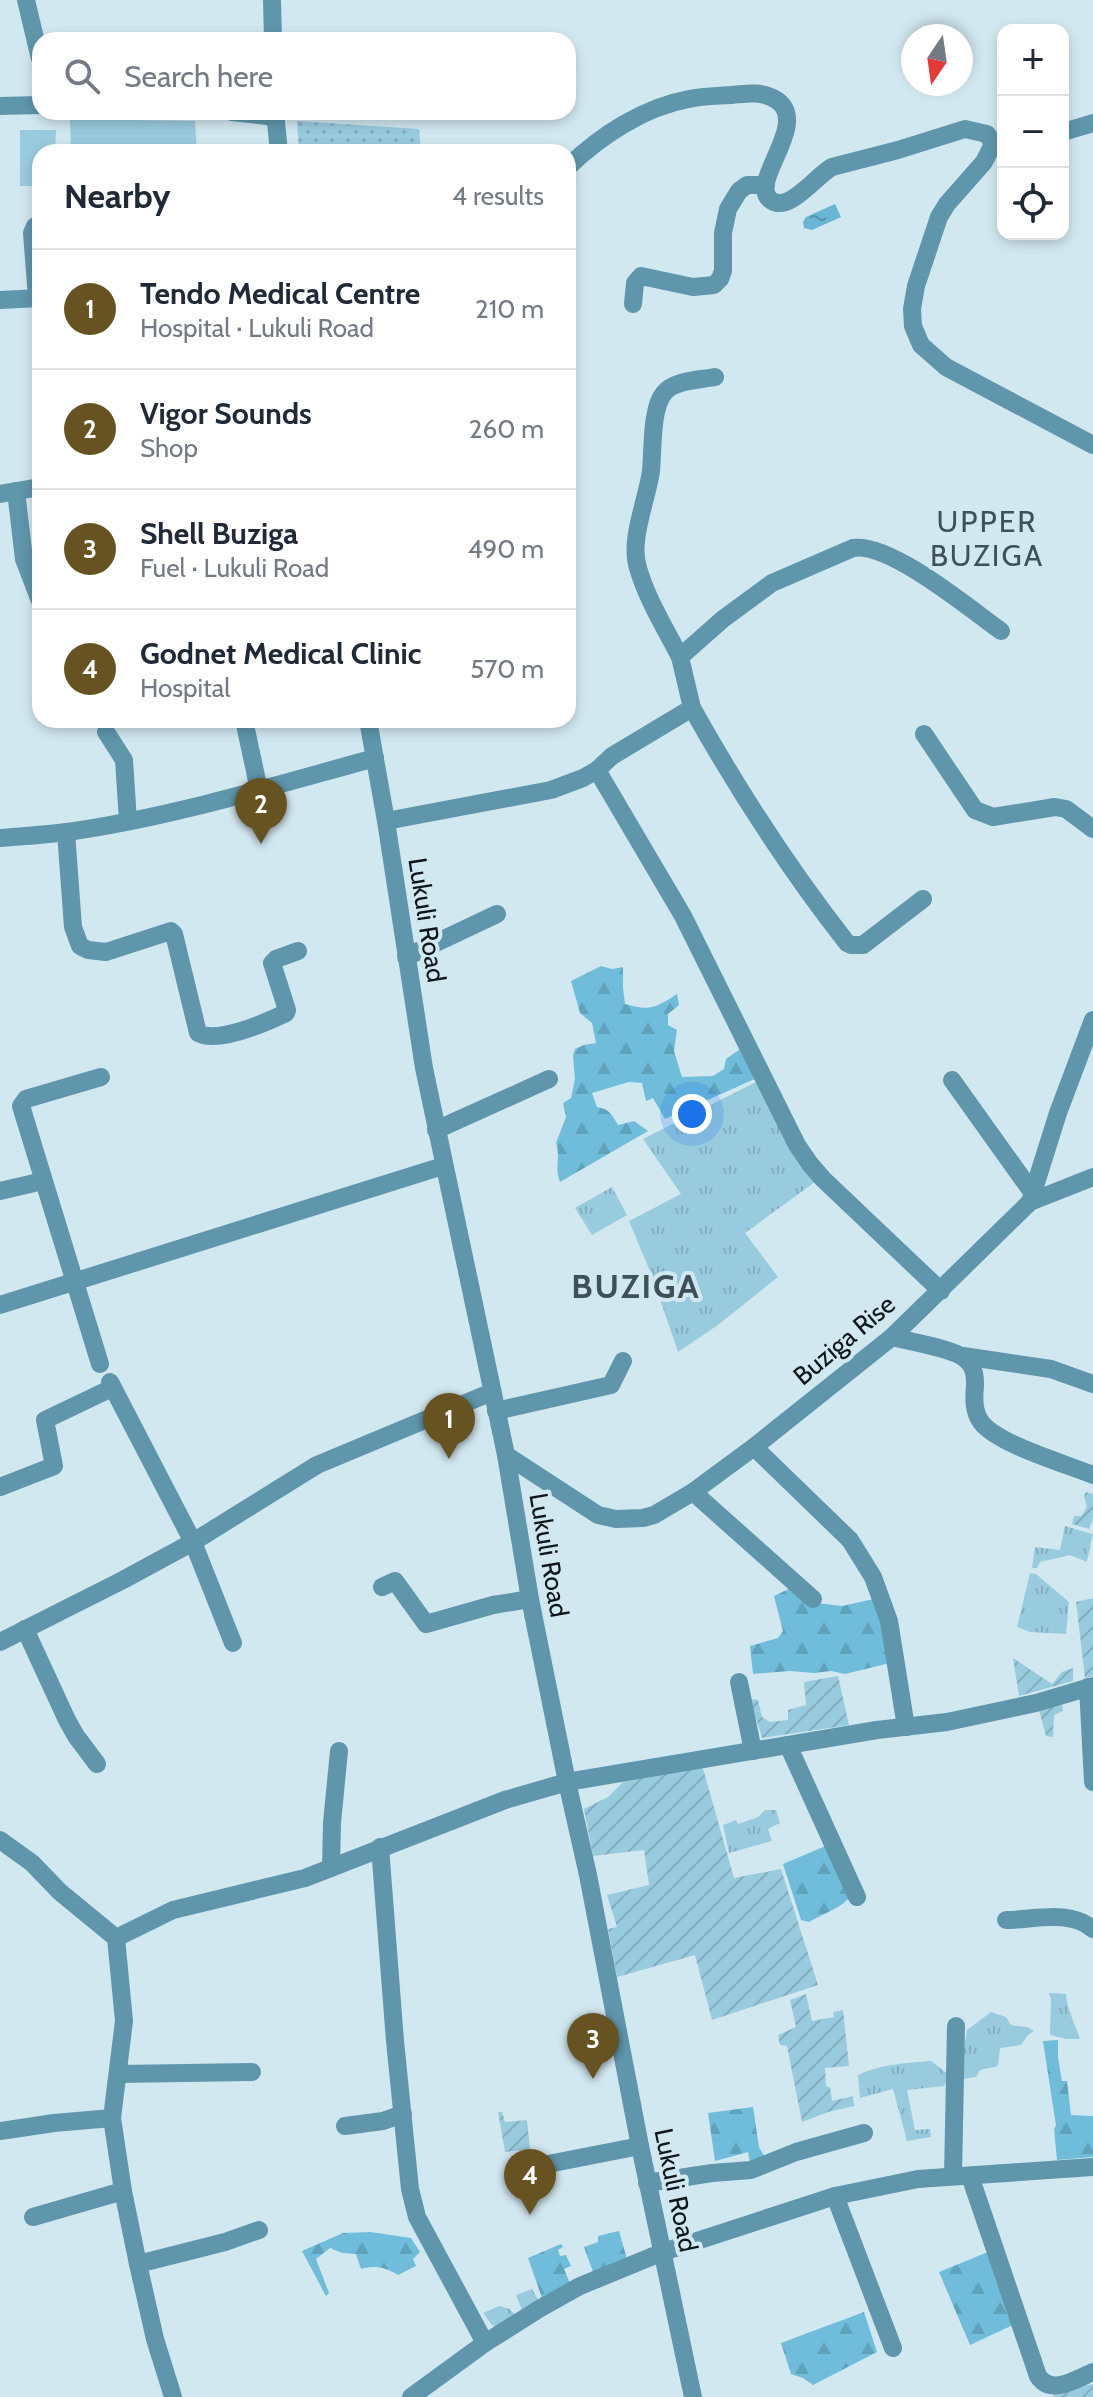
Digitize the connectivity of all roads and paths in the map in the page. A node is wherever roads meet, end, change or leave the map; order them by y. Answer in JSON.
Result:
{"nodes":[{"id":1,"x":26,"y":0,"type":"edge"},
{"id":2,"x":272,"y":0,"type":"edge"},
{"id":3,"x":34,"y":32,"type":"edge"},
{"id":4,"x":273,"y":32,"type":"edge"},
{"id":5,"x":32,"y":105,"type":"edge"},
{"id":6,"x":0,"y":106,"type":"edge"},
{"id":7,"x":276,"y":120,"type":"edge"},
{"id":8,"x":1093,"y":123,"type":"edge"},
{"id":9,"x":1069,"y":130,"type":"edge"},
{"id":10,"x":997,"y":143,"type":"edge"},
{"id":11,"x":278,"y":144,"type":"edge"},
{"id":12,"x":997,"y":145,"type":"edge"},
{"id":13,"x":576,"y":160,"type":"edge"},
{"id":14,"x":766,"y":185,"type":"junction"},
{"id":15,"x":32,"y":298,"type":"edge"},
{"id":16,"x":0,"y":300,"type":"edge"},
{"id":17,"x":633,"y":304,"type":"dead end"},
{"id":18,"x":715,"y":377,"type":"dead end"},
{"id":19,"x":1093,"y":445,"type":"edge"},
{"id":20,"x":32,"y":488,"type":"edge"},
{"id":21,"x":8,"y":493,"type":"edge"},
{"id":22,"x":32,"y":580,"type":"edge"},
{"id":23,"x":1001,"y":631,"type":"dead end"},
{"id":24,"x":680,"y":657,"type":"junction"},
{"id":25,"x":692,"y":708,"type":"junction"},
{"id":26,"x":246,"y":728,"type":"edge"},
{"id":27,"x":369,"y":728,"type":"edge"},
{"id":28,"x":106,"y":732,"type":"dead end"},
{"id":29,"x":924,"y":734,"type":"dead end"},
{"id":30,"x":375,"y":758,"type":"junction"},
{"id":31,"x":597,"y":770,"type":"junction"},
{"id":32,"x":259,"y":790,"type":"junction"},
{"id":33,"x":128,"y":821,"type":"junction"},
{"id":34,"x":386,"y":821,"type":"junction"},
{"id":35,"x":1093,"y":829,"type":"edge"},
{"id":36,"x":66,"y":832,"type":"junction"},
{"id":37,"x":0,"y":838,"type":"edge"},
{"id":38,"x":923,"y":899,"type":"dead end"},
{"id":39,"x":497,"y":914,"type":"dead end"},
{"id":40,"x":298,"y":951,"type":"dead end"},
{"id":41,"x":406,"y":957,"type":"junction"},
{"id":42,"x":1093,"y":1020,"type":"edge"},
{"id":43,"x":101,"y":1077,"type":"dead end"},
{"id":44,"x":549,"y":1079,"type":"dead end"},
{"id":45,"x":952,"y":1080,"type":"dead end"},
{"id":46,"x":436,"y":1130,"type":"junction"},
{"id":47,"x":443,"y":1166,"type":"junction"},
{"id":48,"x":1093,"y":1177,"type":"edge"},
{"id":49,"x":43,"y":1181,"type":"junction"},
{"id":50,"x":0,"y":1191,"type":"edge"},
{"id":51,"x":1031,"y":1197,"type":"junction"},
{"id":52,"x":75,"y":1282,"type":"junction"},
{"id":53,"x":941,"y":1291,"type":"junction"},
{"id":54,"x":0,"y":1305,"type":"edge"},
{"id":55,"x":892,"y":1337,"type":"junction"},
{"id":56,"x":963,"y":1356,"type":"junction"},
{"id":57,"x":623,"y":1361,"type":"dead end"},
{"id":58,"x":100,"y":1364,"type":"dead end"},
{"id":59,"x":1093,"y":1384,"type":"edge"},
{"id":60,"x":492,"y":1392,"type":"junction"},
{"id":61,"x":496,"y":1411,"type":"junction"},
{"id":62,"x":754,"y":1447,"type":"junction"},
{"id":63,"x":506,"y":1455,"type":"junction"},
{"id":64,"x":1093,"y":1475,"type":"edge"},
{"id":65,"x":0,"y":1487,"type":"edge"},
{"id":66,"x":693,"y":1492,"type":"junction"},
{"id":67,"x":193,"y":1542,"type":"junction"},
{"id":68,"x":382,"y":1587,"type":"dead end"},
{"id":69,"x":530,"y":1599,"type":"junction"},
{"id":70,"x":813,"y":1599,"type":"dead end"},
{"id":71,"x":25,"y":1629,"type":"junction"},
{"id":72,"x":0,"y":1642,"type":"edge"},
{"id":73,"x":233,"y":1643,"type":"dead end"},
{"id":74,"x":739,"y":1682,"type":"dead end"},
{"id":75,"x":1090,"y":1687,"type":"edge"},
{"id":76,"x":906,"y":1727,"type":"junction"},
{"id":77,"x":1092,"y":1737,"type":"edge"},
{"id":78,"x":788,"y":1745,"type":"junction"},
{"id":79,"x":339,"y":1751,"type":"dead end"},
{"id":80,"x":753,"y":1751,"type":"junction"},
{"id":81,"x":97,"y":1764,"type":"dead end"},
{"id":82,"x":567,"y":1782,"type":"junction"},
{"id":83,"x":1093,"y":1782,"type":"edge"},
{"id":84,"x":1,"y":1842,"type":"edge"},
{"id":85,"x":380,"y":1847,"type":"junction"},
{"id":86,"x":331,"y":1868,"type":"junction"},
{"id":87,"x":857,"y":1897,"type":"dead end"},
{"id":88,"x":1006,"y":1920,"type":"dead end"},
{"id":89,"x":1093,"y":1929,"type":"edge"},
{"id":90,"x":116,"y":1938,"type":"junction"},
{"id":91,"x":956,"y":2026,"type":"dead end"},
{"id":92,"x":252,"y":2072,"type":"dead end"},
{"id":93,"x":118,"y":2074,"type":"junction"},
{"id":94,"x":403,"y":2114,"type":"junction"},
{"id":95,"x":112,"y":2118,"type":"junction"},
{"id":96,"x":345,"y":2126,"type":"dead end"},
{"id":97,"x":0,"y":2131,"type":"edge"},
{"id":98,"x":864,"y":2133,"type":"dead end"},
{"id":99,"x":640,"y":2146,"type":"junction"},
{"id":100,"x":543,"y":2165,"type":"dead end"},
{"id":101,"x":1093,"y":2167,"type":"edge"},
{"id":102,"x":962,"y":2176,"type":"junction"},
{"id":103,"x":647,"y":2183,"type":"junction"},
{"id":104,"x":123,"y":2191,"type":"junction"},
{"id":105,"x":835,"y":2196,"type":"junction"},
{"id":106,"x":33,"y":2217,"type":"dead end"},
{"id":107,"x":259,"y":2230,"type":"dead end"},
{"id":108,"x":663,"y":2252,"type":"junction"},
{"id":109,"x":138,"y":2264,"type":"junction"},
{"id":110,"x":485,"y":2343,"type":"junction"},
{"id":111,"x":893,"y":2348,"type":"dead end"},
{"id":112,"x":1093,"y":2372,"type":"edge"},
{"id":113,"x":173,"y":2397,"type":"edge"},
{"id":114,"x":411,"y":2397,"type":"edge"},
{"id":115,"x":693,"y":2397,"type":"edge"}],
"edges":[{"from":1,"to":3,"type":"street"},
{"from":2,"to":4,"type":"street"},
{"from":5,"to":6,"type":"street"},
{"from":7,"to":11,"type":"street"},
{"from":8,"to":9,"type":"street"},
{"from":10,"to":14,"type":"street"},
{"from":12,"to":19,"type":"street"},
{"from":13,"to":14,"type":"street"},
{"from":14,"to":17,"type":"street"},
{"from":15,"to":16,"type":"street"},
{"from":18,"to":24,"type":"street"},
{"from":20,"to":21,"type":"street"},
{"from":21,"to":22,"type":"street"},
{"from":23,"to":24,"type":"street"},
{"from":24,"to":25,"type":"street"},
{"from":25,"to":31,"type":"street"},
{"from":25,"to":38,"type":"street"},
{"from":26,"to":32,"type":"street"},
{"from":27,"to":30,"type":"street","name":"Lukuli Road"},
{"from":28,"to":33,"type":"street"},
{"from":29,"to":35,"type":"street"},
{"from":30,"to":32,"type":"street"},
{"from":30,"to":34,"type":"street","name":"Lukuli Road"},
{"from":31,"to":34,"type":"street"},
{"from":31,"to":53,"type":"street"},
{"from":32,"to":33,"type":"street"},
{"from":33,"to":36,"type":"street"},
{"from":34,"to":41,"type":"street","name":"Lukuli Road"},
{"from":36,"to":37,"type":"street"},
{"from":36,"to":40,"type":"street"},
{"from":39,"to":41,"type":"street"},
{"from":41,"to":46,"type":"street","name":"Lukuli Road"},
{"from":42,"to":51,"type":"street","name":"Buziga Rise"},
{"from":43,"to":49,"type":"street"},
{"from":44,"to":46,"type":"street"},
{"from":45,"to":51,"type":"street"},
{"from":46,"to":47,"type":"street","name":"Lukuli Road"},
{"from":47,"to":52,"type":"street"},
{"from":47,"to":60,"type":"street","name":"Lukuli Road"},
{"from":48,"to":51,"type":"street"},
{"from":49,"to":50,"type":"street"},
{"from":49,"to":52,"type":"street"},
{"from":51,"to":53,"type":"street","name":"Buziga Rise"},
{"from":52,"to":54,"type":"street"},
{"from":52,"to":58,"type":"street"},
{"from":53,"to":55,"type":"street","name":"Buziga Rise"},
{"from":55,"to":56,"type":"street"},
{"from":55,"to":62,"type":"street","name":"Buziga Rise"},
{"from":56,"to":59,"type":"street"},
{"from":56,"to":64,"type":"street"},
{"from":57,"to":61,"type":"street"},
{"from":60,"to":61,"type":"street","name":"Lukuli Road"},
{"from":60,"to":67,"type":"street"},
{"from":61,"to":63,"type":"street","name":"Lukuli Road"},
{"from":62,"to":66,"type":"street","name":"Buziga Rise"},
{"from":62,"to":76,"type":"street"},
{"from":63,"to":66,"type":"street","name":"Buziga Rise"},
{"from":63,"to":69,"type":"street","name":"Lukuli Road"},
{"from":65,"to":67,"type":"street"},
{"from":66,"to":70,"type":"street"},
{"from":67,"to":71,"type":"street"},
{"from":67,"to":73,"type":"street"},
{"from":68,"to":69,"type":"street"},
{"from":69,"to":82,"type":"street","name":"Lukuli Road"},
{"from":71,"to":72,"type":"street"},
{"from":71,"to":81,"type":"street"},
{"from":74,"to":80,"type":"street"},
{"from":75,"to":76,"type":"street"},
{"from":75,"to":77,"type":"street"},
{"from":76,"to":78,"type":"street"},
{"from":77,"to":83,"type":"street"},
{"from":78,"to":80,"type":"street"},
{"from":78,"to":87,"type":"street"},
{"from":79,"to":86,"type":"street"},
{"from":80,"to":82,"type":"street"},
{"from":82,"to":85,"type":"street"},
{"from":82,"to":99,"type":"street","name":"Lukuli Road"},
{"from":84,"to":90,"type":"street"},
{"from":85,"to":86,"type":"street"},
{"from":85,"to":94,"type":"street"},
{"from":86,"to":90,"type":"street"},
{"from":88,"to":89,"type":"street"},
{"from":90,"to":93,"type":"street"},
{"from":91,"to":102,"type":"street"},
{"from":92,"to":93,"type":"street"},
{"from":93,"to":95,"type":"street"},
{"from":94,"to":96,"type":"street"},
{"from":94,"to":110,"type":"street"},
{"from":95,"to":97,"type":"street"},
{"from":95,"to":104,"type":"street"},
{"from":98,"to":103,"type":"street"},
{"from":99,"to":100,"type":"street"},
{"from":99,"to":103,"type":"street","name":"Lukuli Road"},
{"from":101,"to":102,"type":"street"},
{"from":102,"to":105,"type":"street"},
{"from":102,"to":112,"type":"street"},
{"from":103,"to":108,"type":"street","name":"Lukuli Road"},
{"from":104,"to":106,"type":"street"},
{"from":104,"to":109,"type":"street"},
{"from":105,"to":108,"type":"street"},
{"from":105,"to":111,"type":"street"},
{"from":107,"to":109,"type":"street"},
{"from":108,"to":110,"type":"street"},
{"from":108,"to":115,"type":"street","name":"Lukuli Road"},
{"from":109,"to":113,"type":"street"},
{"from":110,"to":114,"type":"street"}]}
